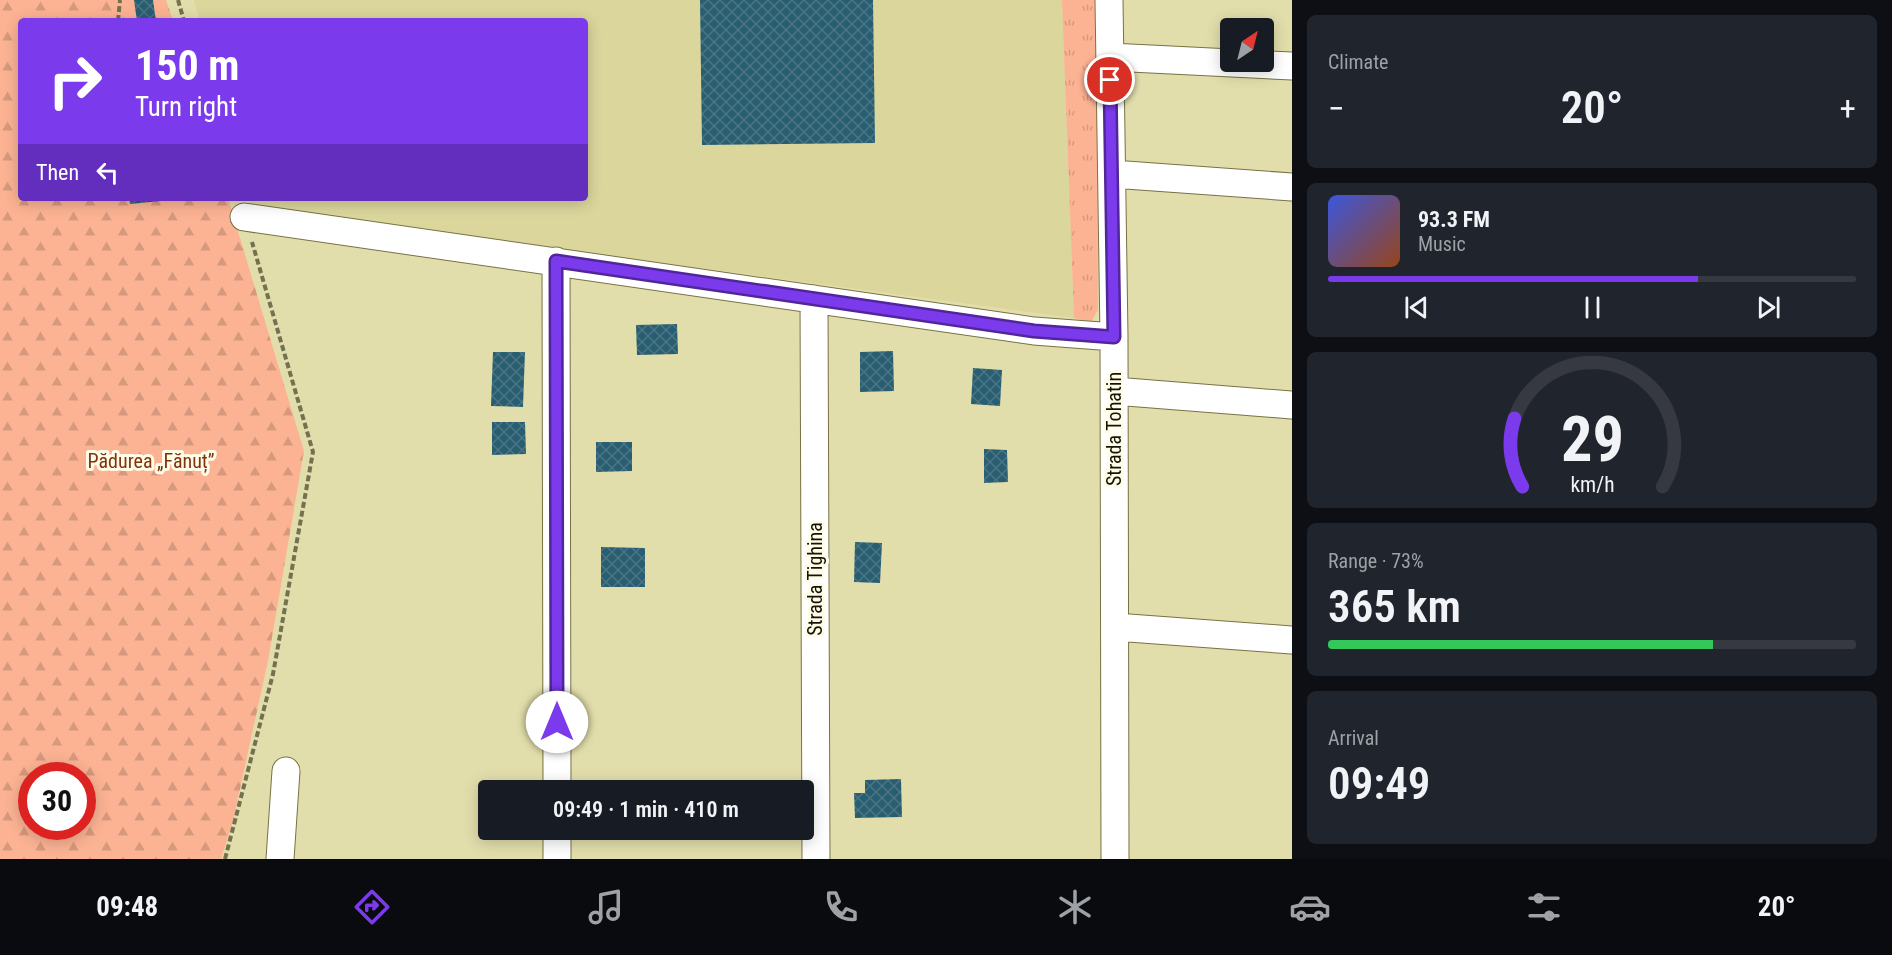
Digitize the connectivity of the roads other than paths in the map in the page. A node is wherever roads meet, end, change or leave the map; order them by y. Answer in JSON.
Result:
{"nodes":[{"id":1,"x":1109,"y":0,"type":"edge"},
{"id":2,"x":1110,"y":57,"type":"junction"},
{"id":3,"x":1292,"y":66,"type":"edge"},
{"id":4,"x":1112,"y":174,"type":"junction"},
{"id":5,"x":1292,"y":187,"type":"edge"},
{"id":6,"x":244,"y":217,"type":"road end"},
{"id":7,"x":556,"y":261,"type":"junction"},
{"id":8,"x":814,"y":298,"type":"junction"},
{"id":9,"x":1114,"y":337,"type":"junction"},
{"id":10,"x":1114,"y":392,"type":"junction"},
{"id":11,"x":1292,"y":405,"type":"edge"},
{"id":12,"x":1114,"y":627,"type":"junction"},
{"id":13,"x":1292,"y":640,"type":"edge"},
{"id":14,"x":286,"y":771,"type":"dead end"},
{"id":15,"x":557,"y":780,"type":"edge"},
{"id":16,"x":557,"y":840,"type":"edge"},
{"id":17,"x":280,"y":859,"type":"edge"},
{"id":18,"x":557,"y":859,"type":"edge"},
{"id":19,"x":816,"y":859,"type":"edge"},
{"id":20,"x":1115,"y":859,"type":"edge"}],
"edges":[{"from":1,"to":2,"type":"street","name":"Strada Tohatin"},
{"from":2,"to":3,"type":"street"},
{"from":2,"to":4,"type":"street","name":"Strada Tohatin"},
{"from":4,"to":5,"type":"street"},
{"from":4,"to":9,"type":"street","name":"Strada Tohatin"},
{"from":6,"to":7,"type":"street"},
{"from":7,"to":8,"type":"street"},
{"from":7,"to":15,"type":"street"},
{"from":8,"to":9,"type":"street"},
{"from":8,"to":19,"type":"street","name":"Strada Tighina"},
{"from":9,"to":10,"type":"street","name":"Strada Tohatin"},
{"from":10,"to":11,"type":"street"},
{"from":10,"to":12,"type":"street","name":"Strada Tohatin"},
{"from":12,"to":13,"type":"street"},
{"from":12,"to":20,"type":"street","name":"Strada Tohatin"},
{"from":14,"to":17,"type":"street"},
{"from":16,"to":18,"type":"street"}]}
